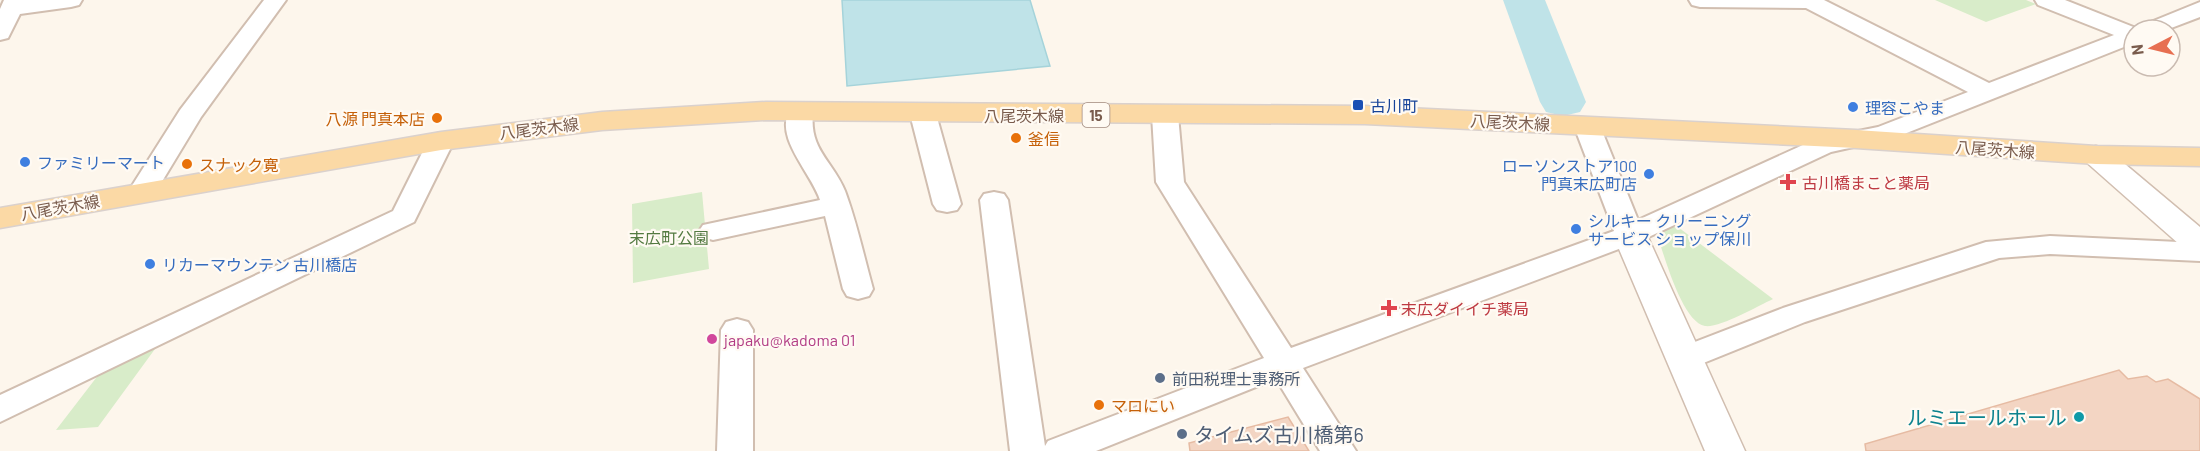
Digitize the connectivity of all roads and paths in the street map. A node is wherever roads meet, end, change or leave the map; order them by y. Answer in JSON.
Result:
{"nodes":[{"id":1,"x":71,"y":0,"type":"edge"},
{"id":2,"x":274,"y":0,"type":"edge"},
{"id":3,"x":1700,"y":0,"type":"edge"},
{"id":4,"x":2046,"y":0,"type":"edge"},
{"id":5,"x":13,"y":4,"type":"edge"},
{"id":6,"x":2200,"y":9,"type":"edge"},
{"id":7,"x":2177,"y":18,"type":"edge"},
{"id":8,"x":2122,"y":30,"type":"edge"},
{"id":9,"x":0,"y":33,"type":"edge"},
{"id":10,"x":2122,"y":40,"type":"edge"},
{"id":11,"x":1987,"y":92,"type":"junction"},
{"id":12,"x":800,"y":112,"type":"junction"},
{"id":13,"x":923,"y":114,"type":"junction"},
{"id":14,"x":1165,"y":115,"type":"junction"},
{"id":15,"x":1587,"y":126,"type":"junction"},
{"id":16,"x":1856,"y":139,"type":"junction"},
{"id":17,"x":441,"y":141,"type":"junction"},
{"id":18,"x":2096,"y":155,"type":"junction"},
{"id":19,"x":2200,"y":157,"type":"edge"},
{"id":20,"x":141,"y":192,"type":"junction"},
{"id":21,"x":994,"y":200,"type":"dead end"},
{"id":22,"x":947,"y":204,"type":"dead end"},
{"id":23,"x":835,"y":205,"type":"junction"},
{"id":24,"x":0,"y":218,"type":"edge"},
{"id":25,"x":713,"y":231,"type":"dead end"},
{"id":26,"x":1630,"y":235,"type":"junction"},
{"id":27,"x":2200,"y":245,"type":"edge"},
{"id":28,"x":2200,"y":252,"type":"edge"},
{"id":29,"x":858,"y":289,"type":"dead end"},
{"id":30,"x":737,"y":330,"type":"dead end"},
{"id":31,"x":1685,"y":358,"type":"junction"},
{"id":32,"x":1282,"y":364,"type":"junction"},
{"id":33,"x":0,"y":409,"type":"edge"},
{"id":34,"x":1114,"y":441,"type":"edge"},
{"id":35,"x":735,"y":451,"type":"edge"},
{"id":36,"x":1028,"y":451,"type":"edge"},
{"id":37,"x":1060,"y":451,"type":"edge"},
{"id":38,"x":1338,"y":451,"type":"edge"},
{"id":39,"x":1725,"y":451,"type":"edge"}],
"edges":[{"from":1,"to":5,"type":"street"},
{"from":2,"to":20,"type":"street"},
{"from":3,"to":11,"type":"street"},
{"from":4,"to":8,"type":"street"},
{"from":5,"to":9,"type":"street"},
{"from":6,"to":7,"type":"street"},
{"from":10,"to":11,"type":"street"},
{"from":11,"to":16,"type":"street"},
{"from":12,"to":13,"type":"main road","name":"八尾茨木線","number":"15"},
{"from":12,"to":17,"type":"main road","name":"八尾茨木線","number":"15"},
{"from":12,"to":23,"type":"street"},
{"from":13,"to":14,"type":"main road","name":"八尾茨木線","number":"15"},
{"from":13,"to":22,"type":"street"},
{"from":14,"to":15,"type":"main road","name":"八尾茨木線","number":"15"},
{"from":14,"to":32,"type":"street"},
{"from":15,"to":16,"type":"main road","name":"八尾茨木線","number":"15"},
{"from":15,"to":26,"type":"street"},
{"from":16,"to":18,"type":"main road","name":"八尾茨木線","number":"15"},
{"from":16,"to":26,"type":"street"},
{"from":17,"to":20,"type":"main road","name":"八尾茨木線","number":"15"},
{"from":17,"to":33,"type":"street"},
{"from":18,"to":19,"type":"main road","name":"八尾茨木線","number":"15"},
{"from":18,"to":27,"type":"street"},
{"from":20,"to":24,"type":"main road","name":"八尾茨木線","number":"15"},
{"from":21,"to":36,"type":"street"},
{"from":23,"to":25,"type":"street"},
{"from":23,"to":29,"type":"street"},
{"from":26,"to":31,"type":"street"},
{"from":26,"to":32,"type":"street"},
{"from":28,"to":31,"type":"street"},
{"from":30,"to":35,"type":"street"},
{"from":31,"to":39,"type":"street"},
{"from":32,"to":34,"type":"street"},
{"from":32,"to":38,"type":"street"},
{"from":34,"to":37,"type":"street"}]}
